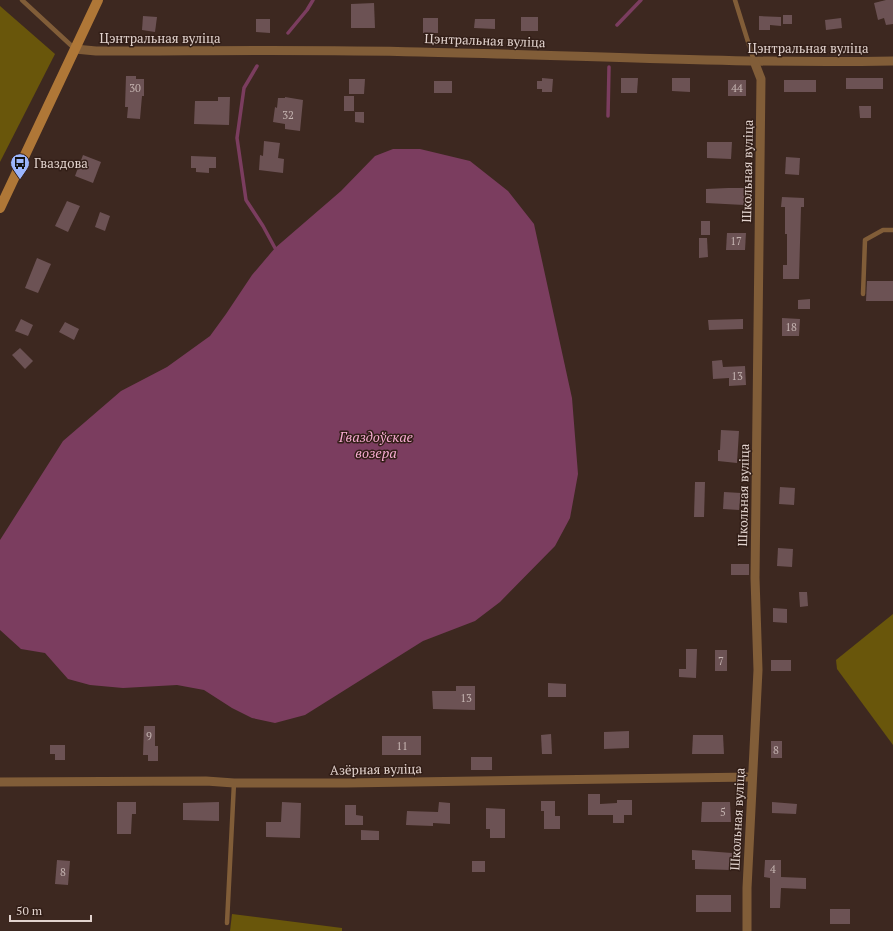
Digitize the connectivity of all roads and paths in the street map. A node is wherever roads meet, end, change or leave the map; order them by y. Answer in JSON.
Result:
{"nodes":[{"id":1,"x":22,"y":0,"type":"edge"},
{"id":2,"x":98,"y":0,"type":"edge"},
{"id":3,"x":735,"y":0,"type":"edge"},
{"id":4,"x":75,"y":49,"type":"junction"},
{"id":5,"x":754,"y":61,"type":"junction"},
{"id":6,"x":893,"y":61,"type":"edge"},
{"id":7,"x":0,"y":208,"type":"edge"},
{"id":8,"x":893,"y":230,"type":"edge"},
{"id":9,"x":863,"y":294,"type":"dead end"},
{"id":10,"x":752,"y":777,"type":"junction"},
{"id":11,"x":0,"y":782,"type":"edge"},
{"id":12,"x":234,"y":783,"type":"junction"},
{"id":13,"x":227,"y":923,"type":"dead end"},
{"id":14,"x":747,"y":931,"type":"edge"}],
"edges":[{"from":1,"to":4,"type":"lane"},
{"from":2,"to":4,"type":"street","name":"Цэнтральная вуліца"},
{"from":3,"to":5,"type":"lane"},
{"from":4,"to":5,"type":"street","name":"Цэнтральная вуліца"},
{"from":4,"to":7,"type":"street","name":"Цэнтральная вуліца"},
{"from":5,"to":6,"type":"street","name":"Цэнтральная вуліца"},
{"from":5,"to":10,"type":"street","name":"Школьная вуліца"},
{"from":8,"to":9,"type":"lane"},
{"from":10,"to":12,"type":"street","name":"Азёрная вуліца"},
{"from":10,"to":14,"type":"street","name":"Школьная вуліца"},
{"from":11,"to":12,"type":"street","name":"Азёрная вуліца"},
{"from":12,"to":13,"type":"lane"}]}
